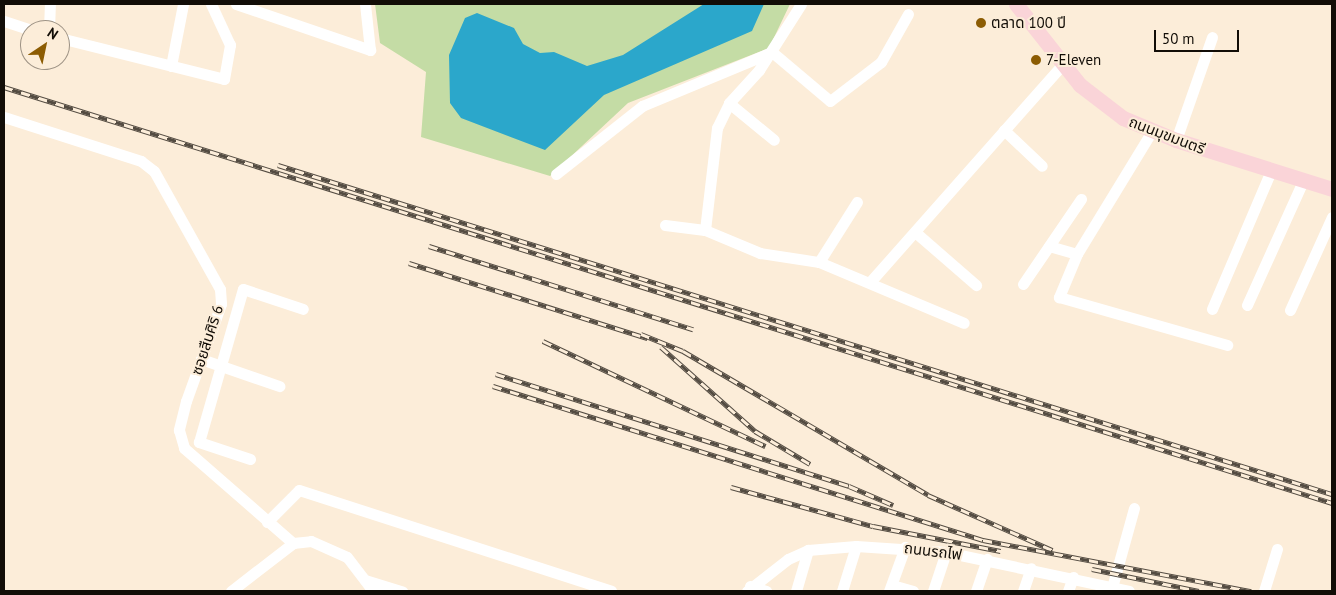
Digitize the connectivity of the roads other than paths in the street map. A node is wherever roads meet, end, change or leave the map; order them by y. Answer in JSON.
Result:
{"nodes":[{"id":1,"x":50,"y":4,"type":"edge"},
{"id":2,"x":183,"y":4,"type":"edge"},
{"id":3,"x":211,"y":4,"type":"edge"},
{"id":4,"x":236,"y":4,"type":"edge"},
{"id":5,"x":365,"y":4,"type":"edge"},
{"id":6,"x":801,"y":4,"type":"edge"},
{"id":7,"x":1016,"y":4,"type":"edge"},
{"id":8,"x":908,"y":14,"type":"dead end"},
{"id":9,"x":49,"y":20,"type":"edge"},
{"id":10,"x":4,"y":21,"type":"edge"},
{"id":11,"x":20,"y":26,"type":"edge"},
{"id":12,"x":1212,"y":37,"type":"dead end"},
{"id":13,"x":70,"y":41,"type":"edge"},
{"id":14,"x":772,"y":52,"type":"junction"},
{"id":15,"x":1063,"y":64,"type":"junction"},
{"id":16,"x":171,"y":66,"type":"junction"},
{"id":17,"x":729,"y":103,"type":"junction"},
{"id":18,"x":4,"y":117,"type":"edge"},
{"id":19,"x":1004,"y":130,"type":"junction"},
{"id":20,"x":1152,"y":131,"type":"junction"},
{"id":21,"x":774,"y":140,"type":"dead end"},
{"id":22,"x":1176,"y":140,"type":"junction"},
{"id":23,"x":1042,"y":166,"type":"dead end"},
{"id":24,"x":1271,"y":171,"type":"junction"},
{"id":25,"x":556,"y":174,"type":"dead end"},
{"id":26,"x":1304,"y":179,"type":"junction"},
{"id":27,"x":1332,"y":189,"type":"edge"},
{"id":28,"x":1081,"y":199,"type":"dead end"},
{"id":29,"x":857,"y":202,"type":"dead end"},
{"id":30,"x":1332,"y":217,"type":"edge"},
{"id":31,"x":665,"y":225,"type":"dead end"},
{"id":32,"x":705,"y":230,"type":"junction"},
{"id":33,"x":914,"y":232,"type":"junction"},
{"id":34,"x":1049,"y":246,"type":"junction"},
{"id":35,"x":1076,"y":254,"type":"junction"},
{"id":36,"x":819,"y":262,"type":"junction"},
{"id":37,"x":870,"y":282,"type":"junction"},
{"id":38,"x":1023,"y":284,"type":"dead end"},
{"id":39,"x":976,"y":285,"type":"dead end"},
{"id":40,"x":1247,"y":305,"type":"dead end"},
{"id":41,"x":303,"y":308,"type":"dead end"},
{"id":42,"x":1212,"y":309,"type":"dead end"},
{"id":43,"x":1290,"y":310,"type":"dead end"},
{"id":44,"x":964,"y":323,"type":"dead end"},
{"id":45,"x":1228,"y":345,"type":"dead end"},
{"id":46,"x":201,"y":359,"type":"junction"},
{"id":47,"x":219,"y":365,"type":"junction"},
{"id":48,"x":278,"y":386,"type":"dead end"},
{"id":49,"x":250,"y":459,"type":"dead end"},
{"id":50,"x":1134,"y":508,"type":"dead end"},
{"id":51,"x":267,"y":522,"type":"junction"},
{"id":52,"x":293,"y":543,"type":"junction"},
{"id":53,"x":856,"y":546,"type":"junction"},
{"id":54,"x":905,"y":547,"type":"junction"},
{"id":55,"x":1277,"y":549,"type":"dead end"},
{"id":56,"x":808,"y":550,"type":"junction"},
{"id":57,"x":946,"y":552,"type":"junction"},
{"id":58,"x":987,"y":559,"type":"junction"},
{"id":59,"x":1031,"y":568,"type":"junction"},
{"id":60,"x":1073,"y":577,"type":"junction"},
{"id":61,"x":365,"y":580,"type":"junction"},
{"id":62,"x":890,"y":588,"type":"edge"},
{"id":63,"x":749,"y":589,"type":"edge"},
{"id":64,"x":1112,"y":589,"type":"edge"},
{"id":65,"x":231,"y":591,"type":"edge"},
{"id":66,"x":373,"y":591,"type":"edge"},
{"id":67,"x":402,"y":591,"type":"edge"},
{"id":68,"x":611,"y":591,"type":"edge"},
{"id":69,"x":766,"y":591,"type":"edge"},
{"id":70,"x":796,"y":591,"type":"edge"},
{"id":71,"x":842,"y":591,"type":"edge"},
{"id":72,"x":913,"y":591,"type":"edge"},
{"id":73,"x":933,"y":591,"type":"edge"},
{"id":74,"x":976,"y":591,"type":"edge"},
{"id":75,"x":1023,"y":591,"type":"edge"},
{"id":76,"x":1068,"y":591,"type":"edge"},
{"id":77,"x":1129,"y":591,"type":"edge"},
{"id":78,"x":1264,"y":591,"type":"edge"}],
"edges":[{"from":1,"to":9,"type":"street"},
{"from":2,"to":16,"type":"street"},
{"from":3,"to":16,"type":"street"},
{"from":4,"to":5,"type":"street"},
{"from":6,"to":14,"type":"street"},
{"from":7,"to":15,"type":"main road","name":"ถนนมุขมนตรี"},
{"from":8,"to":14,"type":"street"},
{"from":10,"to":11,"type":"street"},
{"from":12,"to":22,"type":"street"},
{"from":13,"to":16,"type":"street"},
{"from":14,"to":17,"type":"street"},
{"from":14,"to":25,"type":"street"},
{"from":15,"to":19,"type":"street"},
{"from":15,"to":20,"type":"main road","name":"ถนนมุขมนตรี"},
{"from":17,"to":21,"type":"street"},
{"from":17,"to":32,"type":"street"},
{"from":18,"to":46,"type":"street","name":"ซอยสืบศิริ 6"},
{"from":19,"to":23,"type":"street"},
{"from":19,"to":33,"type":"street"},
{"from":20,"to":22,"type":"main road","name":"ถนนมุขมนตรี"},
{"from":20,"to":35,"type":"street"},
{"from":22,"to":24,"type":"main road","name":"ถนนมุขมนตรี"},
{"from":24,"to":26,"type":"main road","name":"ถนนมุขมนตรี"},
{"from":24,"to":42,"type":"street"},
{"from":26,"to":27,"type":"main road","name":"ถนนมุขมนตรี"},
{"from":26,"to":40,"type":"street"},
{"from":28,"to":34,"type":"street"},
{"from":29,"to":36,"type":"street"},
{"from":30,"to":43,"type":"street"},
{"from":31,"to":32,"type":"street"},
{"from":32,"to":36,"type":"street"},
{"from":33,"to":37,"type":"street"},
{"from":33,"to":39,"type":"street"},
{"from":34,"to":35,"type":"street"},
{"from":34,"to":38,"type":"street"},
{"from":35,"to":45,"type":"street"},
{"from":36,"to":37,"type":"street"},
{"from":37,"to":44,"type":"street"},
{"from":41,"to":47,"type":"street"},
{"from":46,"to":47,"type":"street"},
{"from":46,"to":51,"type":"street","name":"ซอยสืบศิริ 6"},
{"from":47,"to":48,"type":"street"},
{"from":47,"to":49,"type":"street"},
{"from":50,"to":64,"type":"street"},
{"from":51,"to":52,"type":"street","name":"ซอยสืบศิริ 6"},
{"from":51,"to":68,"type":"street"},
{"from":52,"to":61,"type":"street"},
{"from":52,"to":65,"type":"street"},
{"from":53,"to":54,"type":"street","name":"ถนนรถไฟ"},
{"from":53,"to":56,"type":"street","name":"ถนนรถไฟ"},
{"from":53,"to":71,"type":"street"},
{"from":54,"to":57,"type":"street","name":"ถนนรถไฟ"},
{"from":54,"to":62,"type":"street"},
{"from":55,"to":78,"type":"street"},
{"from":56,"to":63,"type":"street","name":"ถนนรถไฟ"},
{"from":56,"to":70,"type":"street"},
{"from":57,"to":58,"type":"street","name":"ถนนรถไฟ"},
{"from":57,"to":73,"type":"street"},
{"from":58,"to":59,"type":"street","name":"ถนนรถไฟ"},
{"from":58,"to":74,"type":"street"},
{"from":59,"to":60,"type":"street","name":"ถนนรถไฟ"},
{"from":59,"to":75,"type":"street"},
{"from":60,"to":64,"type":"street","name":"ถนนรถไฟ"},
{"from":60,"to":76,"type":"street"},
{"from":61,"to":66,"type":"street"},
{"from":61,"to":67,"type":"street"},
{"from":62,"to":72,"type":"street"},
{"from":63,"to":69,"type":"street"},
{"from":64,"to":77,"type":"street","name":"ถนนรถไฟ"}]}
